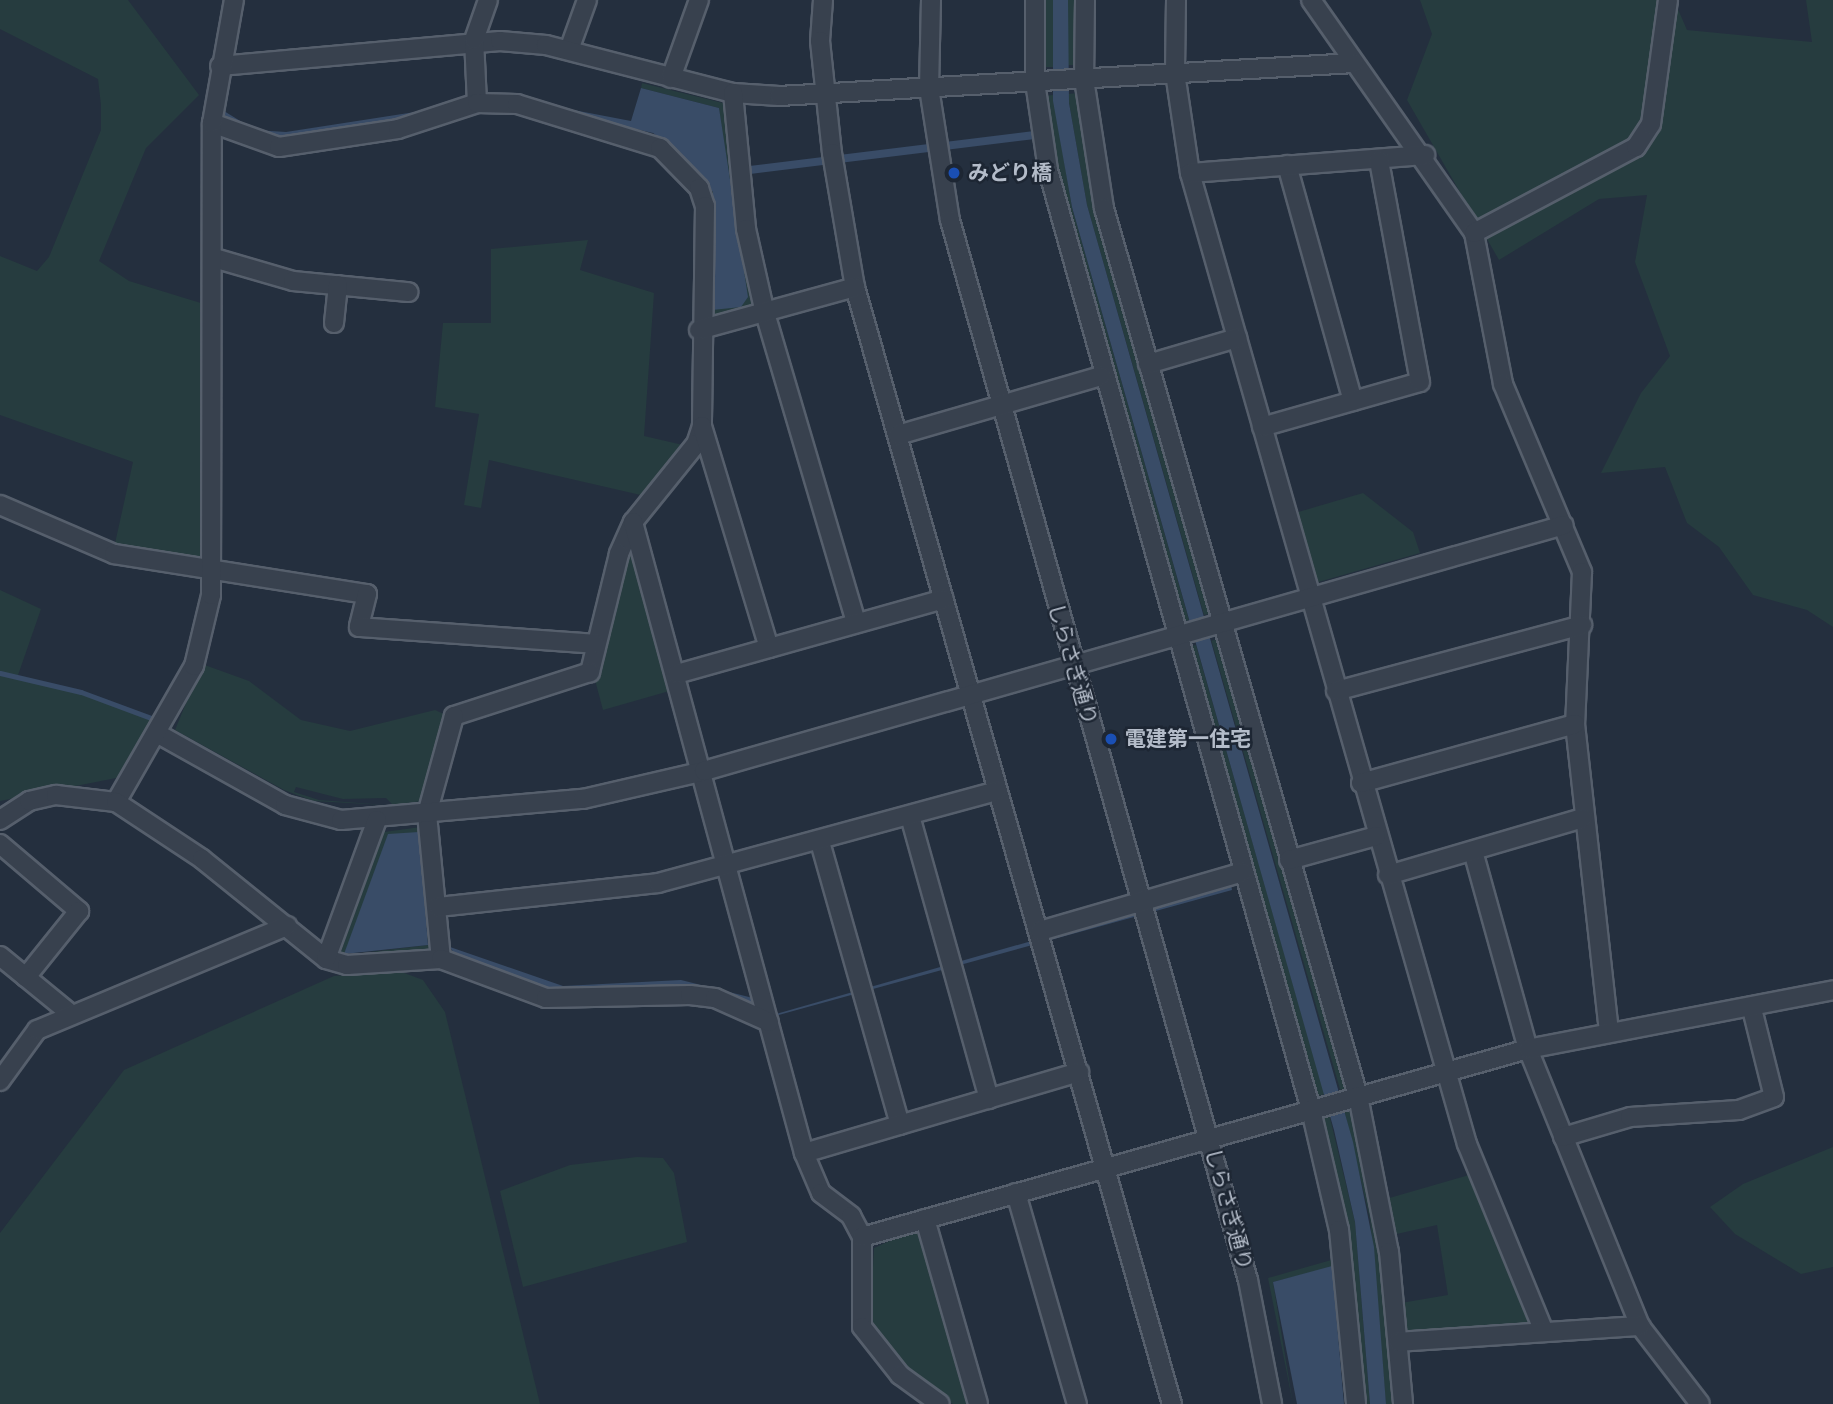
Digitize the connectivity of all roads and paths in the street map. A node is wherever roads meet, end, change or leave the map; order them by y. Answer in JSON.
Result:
{"nodes":[{"id":1,"x":234,"y":0,"type":"edge"},
{"id":2,"x":488,"y":0,"type":"edge"},
{"id":3,"x":587,"y":0,"type":"edge"},
{"id":4,"x":699,"y":0,"type":"edge"},
{"id":5,"x":823,"y":0,"type":"edge"},
{"id":6,"x":931,"y":0,"type":"edge"},
{"id":7,"x":1035,"y":0,"type":"edge"},
{"id":8,"x":1085,"y":0,"type":"edge"},
{"id":9,"x":1176,"y":0,"type":"edge"},
{"id":10,"x":1311,"y":0,"type":"edge"},
{"id":11,"x":1668,"y":0,"type":"edge"},
{"id":12,"x":474,"y":40,"type":"junction"},
{"id":13,"x":569,"y":50,"type":"junction"},
{"id":14,"x":1354,"y":63,"type":"junction"},
{"id":15,"x":220,"y":66,"type":"junction"},
{"id":16,"x":1175,"y":73,"type":"junction"},
{"id":17,"x":671,"y":78,"type":"junction"},
{"id":18,"x":1081,"y":79,"type":"junction"},
{"id":19,"x":1038,"y":81,"type":"junction"},
{"id":20,"x":929,"y":88,"type":"junction"},
{"id":21,"x":733,"y":93,"type":"junction"},
{"id":22,"x":826,"y":95,"type":"junction"},
{"id":23,"x":477,"y":103,"type":"junction"},
{"id":24,"x":212,"y":123,"type":"junction"},
{"id":25,"x":1425,"y":155,"type":"junction"},
{"id":26,"x":1379,"y":160,"type":"junction"},
{"id":27,"x":1287,"y":165,"type":"junction"},
{"id":28,"x":1190,"y":173,"type":"junction"},
{"id":29,"x":1474,"y":233,"type":"junction"},
{"id":30,"x":214,"y":258,"type":"junction"},
{"id":31,"x":338,"y":285,"type":"junction"},
{"id":32,"x":855,"y":287,"type":"junction"},
{"id":33,"x":408,"y":292,"type":"dead end"},
{"id":34,"x":765,"y":313,"type":"junction"},
{"id":35,"x":334,"y":323,"type":"dead end"},
{"id":36,"x":699,"y":330,"type":"junction"},
{"id":37,"x":1237,"y":338,"type":"junction"},
{"id":38,"x":1148,"y":364,"type":"junction"},
{"id":39,"x":1101,"y":376,"type":"junction"},
{"id":40,"x":1353,"y":401,"type":"junction"},
{"id":41,"x":999,"y":406,"type":"junction"},
{"id":42,"x":702,"y":426,"type":"junction"},
{"id":43,"x":1262,"y":427,"type":"junction"},
{"id":44,"x":898,"y":435,"type":"junction"},
{"id":45,"x":0,"y":506,"type":"edge"},
{"id":46,"x":633,"y":522,"type":"junction"},
{"id":47,"x":1564,"y":526,"type":"junction"},
{"id":48,"x":214,"y":567,"type":"junction"},
{"id":49,"x":944,"y":599,"type":"junction"},
{"id":50,"x":1310,"y":599,"type":"junction"},
{"id":51,"x":1223,"y":623,"type":"junction"},
{"id":52,"x":856,"y":624,"type":"junction"},
{"id":53,"x":1582,"y":625,"type":"junction"},
{"id":54,"x":1175,"y":638,"type":"junction"},
{"id":55,"x":595,"y":643,"type":"junction"},
{"id":56,"x":769,"y":648,"type":"junction"},
{"id":57,"x":1073,"y":666,"type":"junction"},
{"id":58,"x":677,"y":674,"type":"junction"},
{"id":59,"x":1336,"y":691,"type":"junction"},
{"id":60,"x":971,"y":695,"type":"junction"},
{"id":61,"x":1576,"y":724,"type":"junction"},
{"id":62,"x":160,"y":735,"type":"junction"},
{"id":63,"x":704,"y":771,"type":"junction"},
{"id":64,"x":1362,"y":783,"type":"junction"},
{"id":65,"x":997,"y":791,"type":"junction"},
{"id":66,"x":116,"y":802,"type":"junction"},
{"id":67,"x":427,"y":814,"type":"junction"},
{"id":68,"x":910,"y":816,"type":"junction"},
{"id":69,"x":1583,"y":818,"type":"junction"},
{"id":70,"x":0,"y":820,"type":"edge"},
{"id":71,"x":377,"y":820,"type":"junction"},
{"id":72,"x":1376,"y":836,"type":"junction"},
{"id":73,"x":820,"y":842,"type":"junction"},
{"id":74,"x":0,"y":844,"type":"edge"},
{"id":75,"x":1473,"y":851,"type":"junction"},
{"id":76,"x":1289,"y":860,"type":"junction"},
{"id":77,"x":732,"y":866,"type":"junction"},
{"id":78,"x":1243,"y":872,"type":"junction"},
{"id":79,"x":1388,"y":875,"type":"junction"},
{"id":80,"x":1141,"y":901,"type":"junction"},
{"id":81,"x":438,"y":907,"type":"junction"},
{"id":82,"x":287,"y":926,"type":"junction"},
{"id":83,"x":1040,"y":931,"type":"junction"},
{"id":84,"x":326,"y":959,"type":"junction"},
{"id":85,"x":441,"y":959,"type":"junction"},
{"id":86,"x":3,"y":965,"type":"edge"},
{"id":87,"x":26,"y":977,"type":"junction"},
{"id":88,"x":1833,"y":990,"type":"edge"},
{"id":89,"x":1752,"y":1009,"type":"junction"},
{"id":90,"x":72,"y":1015,"type":"junction"},
{"id":91,"x":769,"y":1022,"type":"junction"},
{"id":92,"x":1609,"y":1032,"type":"junction"},
{"id":93,"x":1528,"y":1049,"type":"junction"},
{"id":94,"x":1445,"y":1071,"type":"junction"},
{"id":95,"x":1079,"y":1072,"type":"junction"},
{"id":96,"x":0,"y":1081,"type":"edge"},
{"id":97,"x":1358,"y":1096,"type":"junction"},
{"id":98,"x":989,"y":1099,"type":"junction"},
{"id":99,"x":1311,"y":1110,"type":"junction"},
{"id":100,"x":900,"y":1125,"type":"junction"},
{"id":101,"x":1563,"y":1137,"type":"junction"},
{"id":102,"x":1209,"y":1139,"type":"junction"},
{"id":103,"x":804,"y":1153,"type":"junction"},
{"id":104,"x":1106,"y":1168,"type":"junction"},
{"id":105,"x":1016,"y":1193,"type":"junction"},
{"id":106,"x":925,"y":1219,"type":"junction"},
{"id":107,"x":862,"y":1237,"type":"junction"},
{"id":108,"x":1640,"y":1326,"type":"junction"},
{"id":109,"x":1544,"y":1332,"type":"junction"},
{"id":110,"x":1398,"y":1342,"type":"junction"},
{"id":111,"x":940,"y":1404,"type":"edge"},
{"id":112,"x":978,"y":1404,"type":"edge"},
{"id":113,"x":1077,"y":1404,"type":"edge"},
{"id":114,"x":1172,"y":1404,"type":"edge"},
{"id":115,"x":1272,"y":1404,"type":"edge"},
{"id":116,"x":1356,"y":1404,"type":"edge"},
{"id":117,"x":1403,"y":1404,"type":"edge"},
{"id":118,"x":1700,"y":1404,"type":"edge"}],
"edges":[{"from":1,"to":15,"type":"street"},
{"from":2,"to":12,"type":"street"},
{"from":3,"to":13,"type":"street"},
{"from":4,"to":17,"type":"street"},
{"from":5,"to":22,"type":"street"},
{"from":6,"to":20,"type":"street","name":"しらさぎ通り"},
{"from":7,"to":19,"type":"street"},
{"from":8,"to":18,"type":"street"},
{"from":9,"to":16,"type":"street"},
{"from":10,"to":14,"type":"street"},
{"from":11,"to":29,"type":"street"},
{"from":12,"to":13,"type":"street"},
{"from":12,"to":15,"type":"street"},
{"from":12,"to":23,"type":"street"},
{"from":13,"to":17,"type":"street"},
{"from":14,"to":16,"type":"street"},
{"from":14,"to":25,"type":"street"},
{"from":15,"to":24,"type":"street"},
{"from":16,"to":18,"type":"street"},
{"from":16,"to":28,"type":"street"},
{"from":17,"to":21,"type":"street"},
{"from":18,"to":19,"type":"street"},
{"from":18,"to":38,"type":"street"},
{"from":19,"to":20,"type":"street"},
{"from":19,"to":39,"type":"street"},
{"from":20,"to":22,"type":"street"},
{"from":20,"to":41,"type":"street","name":"しらさぎ通り"},
{"from":21,"to":22,"type":"street"},
{"from":21,"to":34,"type":"street"},
{"from":22,"to":32,"type":"street"},
{"from":23,"to":24,"type":"street"},
{"from":23,"to":36,"type":"street"},
{"from":24,"to":30,"type":"street"},
{"from":25,"to":26,"type":"street"},
{"from":25,"to":29,"type":"street"},
{"from":26,"to":27,"type":"street"},
{"from":26,"to":40,"type":"street"},
{"from":27,"to":28,"type":"street"},
{"from":27,"to":40,"type":"street"},
{"from":28,"to":37,"type":"street"},
{"from":29,"to":47,"type":"street"},
{"from":30,"to":31,"type":"street"},
{"from":30,"to":48,"type":"street"},
{"from":31,"to":33,"type":"street"},
{"from":31,"to":35,"type":"street"},
{"from":32,"to":34,"type":"street"},
{"from":32,"to":44,"type":"street"},
{"from":34,"to":36,"type":"street"},
{"from":34,"to":52,"type":"street"},
{"from":36,"to":42,"type":"street"},
{"from":37,"to":38,"type":"street"},
{"from":37,"to":43,"type":"street"},
{"from":38,"to":51,"type":"street"},
{"from":39,"to":41,"type":"street"},
{"from":39,"to":54,"type":"street"},
{"from":40,"to":43,"type":"street"},
{"from":41,"to":44,"type":"street"},
{"from":41,"to":57,"type":"street","name":"しらさぎ通り"},
{"from":42,"to":46,"type":"street"},
{"from":42,"to":56,"type":"street"},
{"from":43,"to":50,"type":"street"},
{"from":44,"to":49,"type":"street"},
{"from":45,"to":48,"type":"street"},
{"from":46,"to":55,"type":"street"},
{"from":46,"to":58,"type":"street"},
{"from":47,"to":50,"type":"street"},
{"from":47,"to":53,"type":"street"},
{"from":48,"to":55,"type":"street"},
{"from":48,"to":62,"type":"street"},
{"from":49,"to":52,"type":"street"},
{"from":49,"to":60,"type":"street"},
{"from":50,"to":51,"type":"street"},
{"from":50,"to":59,"type":"street"},
{"from":51,"to":54,"type":"street"},
{"from":51,"to":76,"type":"street"},
{"from":52,"to":56,"type":"street"},
{"from":53,"to":59,"type":"street"},
{"from":53,"to":61,"type":"street"},
{"from":54,"to":57,"type":"street"},
{"from":54,"to":78,"type":"street"},
{"from":55,"to":67,"type":"street"},
{"from":56,"to":58,"type":"street"},
{"from":57,"to":60,"type":"street"},
{"from":57,"to":80,"type":"street","name":"しらさぎ通り"},
{"from":58,"to":63,"type":"street"},
{"from":59,"to":64,"type":"street"},
{"from":60,"to":63,"type":"street"},
{"from":60,"to":65,"type":"street"},
{"from":61,"to":64,"type":"street"},
{"from":61,"to":69,"type":"street"},
{"from":62,"to":66,"type":"street"},
{"from":62,"to":71,"type":"street"},
{"from":63,"to":67,"type":"street"},
{"from":63,"to":77,"type":"street"},
{"from":64,"to":72,"type":"street"},
{"from":65,"to":68,"type":"street"},
{"from":65,"to":83,"type":"street"},
{"from":66,"to":70,"type":"street"},
{"from":66,"to":82,"type":"street"},
{"from":67,"to":71,"type":"street"},
{"from":67,"to":81,"type":"street"},
{"from":68,"to":73,"type":"street"},
{"from":68,"to":98,"type":"street"},
{"from":69,"to":75,"type":"street"},
{"from":69,"to":92,"type":"street"},
{"from":71,"to":84,"type":"street"},
{"from":72,"to":76,"type":"street"},
{"from":72,"to":79,"type":"street"},
{"from":73,"to":77,"type":"street"},
{"from":73,"to":100,"type":"street"},
{"from":74,"to":87,"type":"street"},
{"from":75,"to":79,"type":"street"},
{"from":75,"to":93,"type":"street"},
{"from":76,"to":97,"type":"street"},
{"from":77,"to":81,"type":"street"},
{"from":77,"to":91,"type":"street"},
{"from":78,"to":80,"type":"street"},
{"from":78,"to":99,"type":"street"},
{"from":79,"to":94,"type":"street"},
{"from":80,"to":83,"type":"street"},
{"from":80,"to":102,"type":"street","name":"しらさぎ通り"},
{"from":81,"to":85,"type":"street"},
{"from":82,"to":84,"type":"street"},
{"from":82,"to":90,"type":"street"},
{"from":83,"to":95,"type":"street"},
{"from":84,"to":85,"type":"street"},
{"from":85,"to":91,"type":"street"},
{"from":86,"to":87,"type":"street"},
{"from":87,"to":90,"type":"street"},
{"from":88,"to":89,"type":"street"},
{"from":89,"to":92,"type":"street"},
{"from":89,"to":101,"type":"street"},
{"from":90,"to":96,"type":"street"},
{"from":91,"to":103,"type":"street"},
{"from":92,"to":93,"type":"street"},
{"from":93,"to":94,"type":"street"},
{"from":93,"to":101,"type":"street"},
{"from":94,"to":97,"type":"street"},
{"from":94,"to":109,"type":"street"},
{"from":95,"to":98,"type":"street"},
{"from":95,"to":104,"type":"street"},
{"from":97,"to":99,"type":"street"},
{"from":97,"to":110,"type":"street"},
{"from":98,"to":100,"type":"street"},
{"from":99,"to":102,"type":"street"},
{"from":99,"to":116,"type":"street"},
{"from":100,"to":103,"type":"street"},
{"from":101,"to":108,"type":"street"},
{"from":102,"to":104,"type":"street"},
{"from":102,"to":115,"type":"street","name":"しらさぎ通り"},
{"from":103,"to":107,"type":"street"},
{"from":104,"to":105,"type":"street"},
{"from":104,"to":114,"type":"street"},
{"from":105,"to":106,"type":"street"},
{"from":105,"to":113,"type":"street"},
{"from":106,"to":107,"type":"street"},
{"from":106,"to":112,"type":"street"},
{"from":107,"to":111,"type":"street"},
{"from":108,"to":109,"type":"street"},
{"from":108,"to":118,"type":"street"},
{"from":109,"to":110,"type":"street"},
{"from":110,"to":117,"type":"street"}]}
